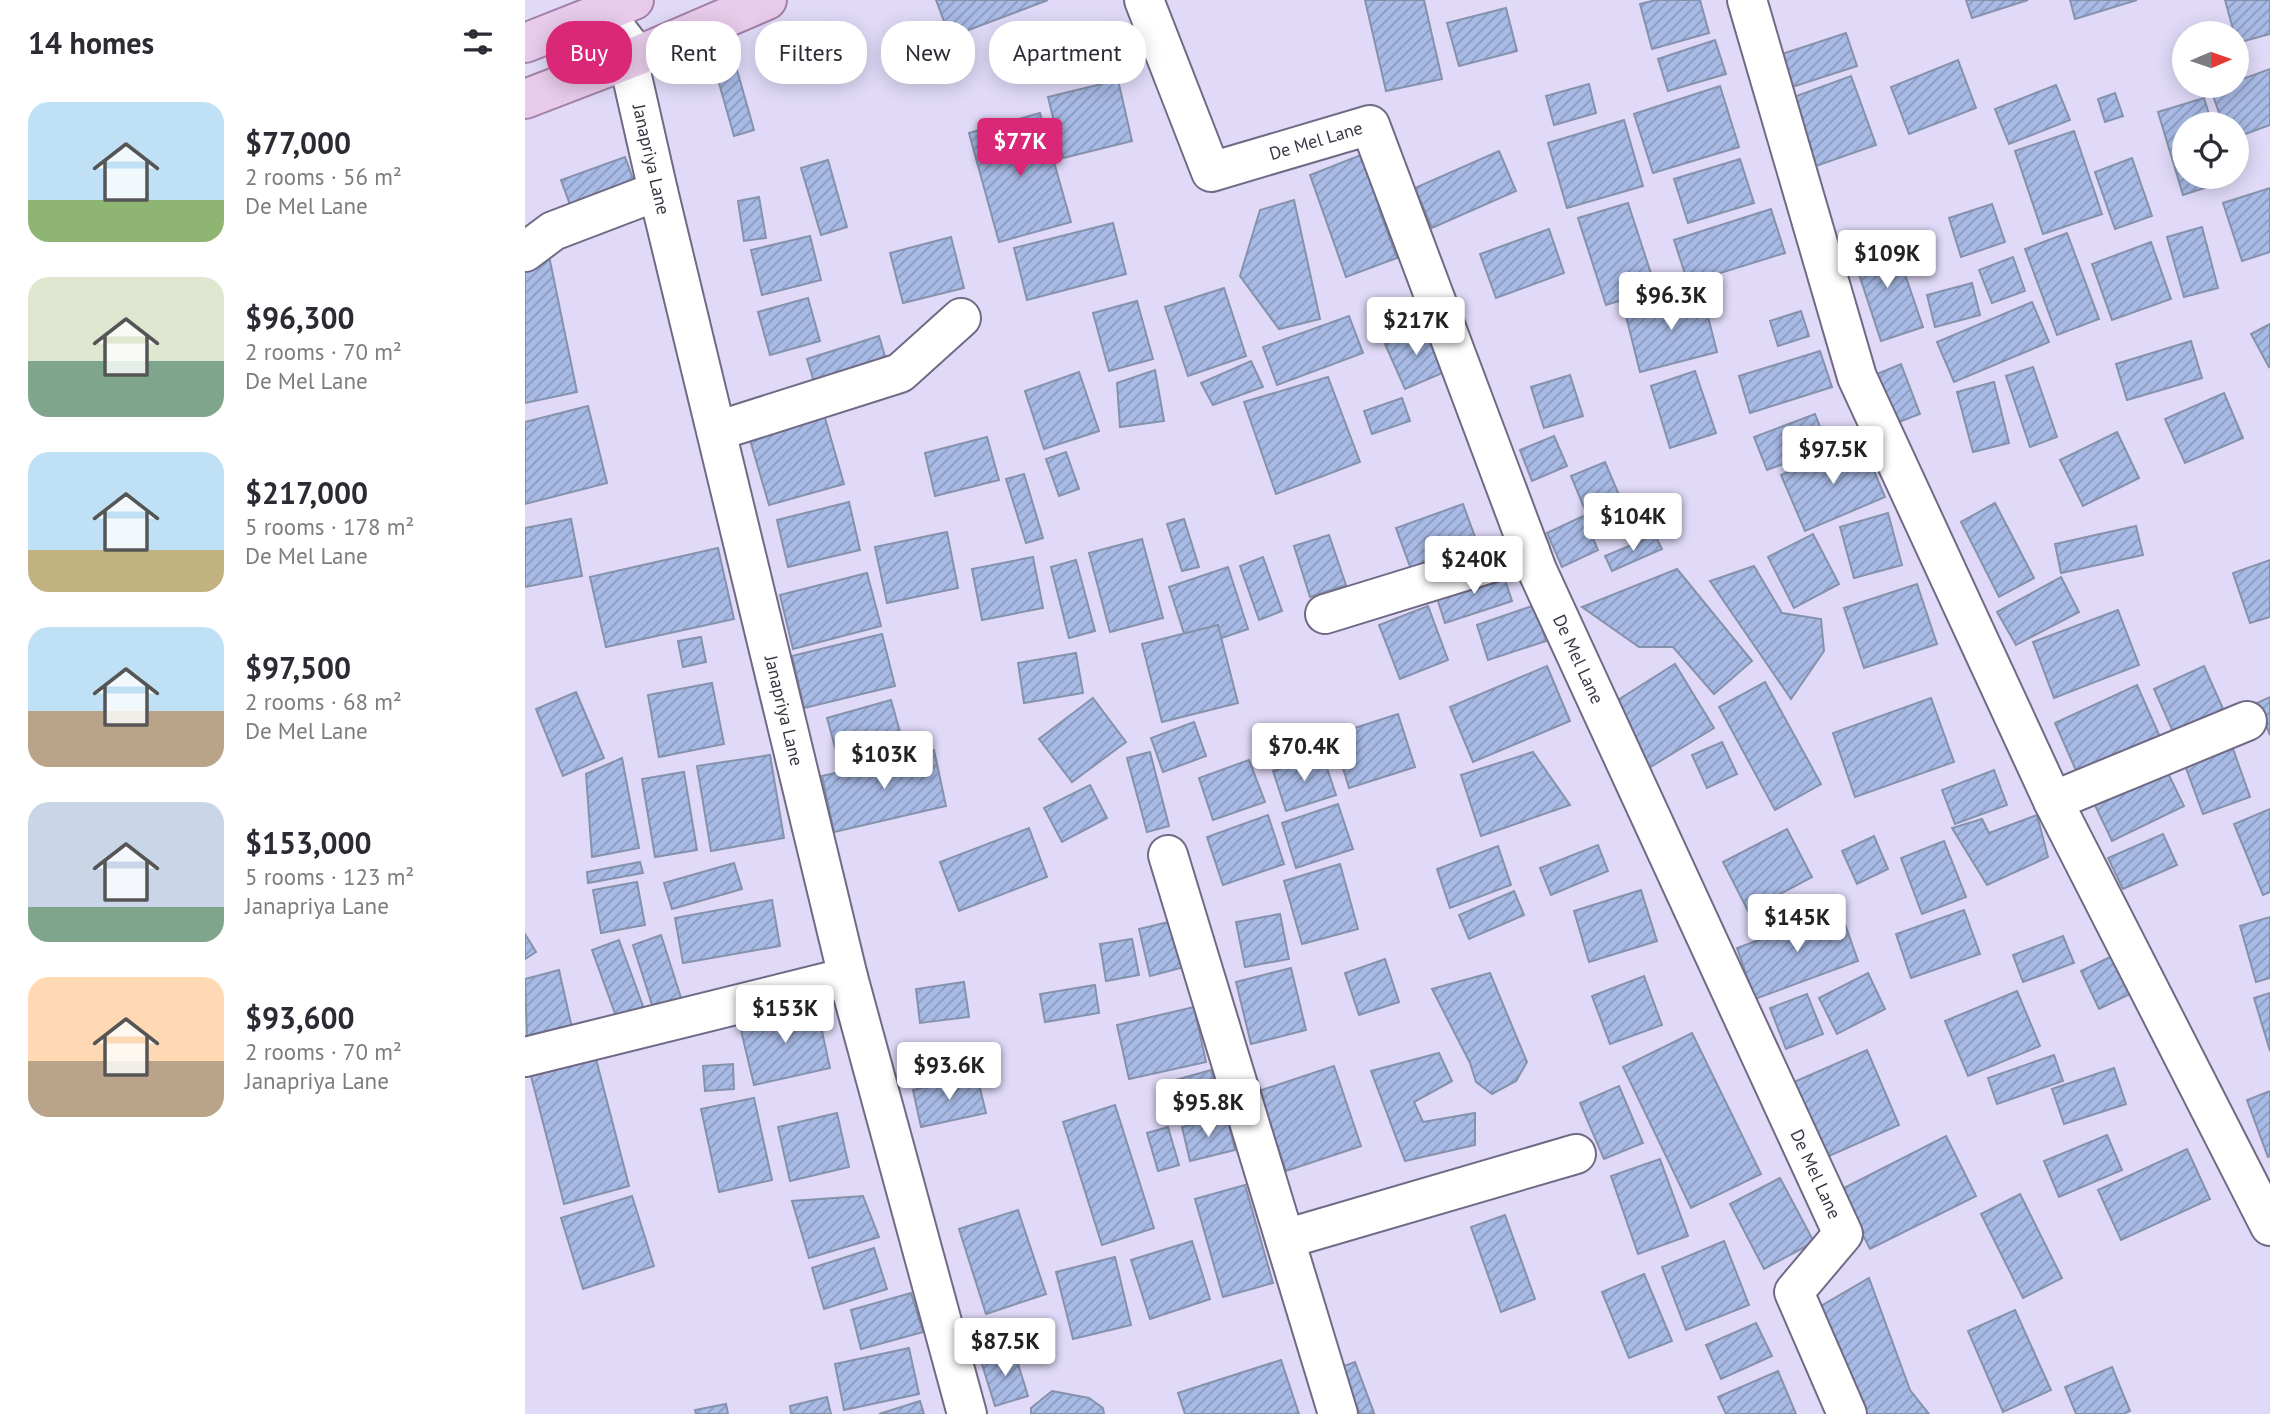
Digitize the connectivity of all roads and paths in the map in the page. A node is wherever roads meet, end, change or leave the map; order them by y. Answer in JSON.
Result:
{"nodes":[{"id":1,"x":767,"y":0,"type":"edge"},
{"id":2,"x":1143,"y":0,"type":"edge"},
{"id":3,"x":1747,"y":0,"type":"edge"},
{"id":4,"x":619,"y":7,"type":"edge"},
{"id":5,"x":525,"y":43,"type":"edge"},
{"id":6,"x":637,"y":56,"type":"junction"},
{"id":7,"x":525,"y":99,"type":"edge"},
{"id":8,"x":658,"y":191,"type":"junction"},
{"id":9,"x":525,"y":252,"type":"edge"},
{"id":10,"x":961,"y":318,"type":"dead end"},
{"id":11,"x":717,"y":431,"type":"junction"},
{"id":12,"x":1530,"y":551,"type":"junction"},
{"id":13,"x":1325,"y":614,"type":"dead end"},
{"id":14,"x":2247,"y":721,"type":"dead end"},
{"id":15,"x":2053,"y":801,"type":"junction"},
{"id":16,"x":1168,"y":855,"type":"dead end"},
{"id":17,"x":848,"y":977,"type":"junction"},
{"id":18,"x":525,"y":1057,"type":"edge"},
{"id":19,"x":1576,"y":1154,"type":"dead end"},
{"id":20,"x":2270,"y":1226,"type":"edge"},
{"id":21,"x":1285,"y":1239,"type":"junction"},
{"id":22,"x":967,"y":1414,"type":"edge"},
{"id":23,"x":1338,"y":1414,"type":"edge"},
{"id":24,"x":1847,"y":1414,"type":"edge"}],
"edges":[{"from":1,"to":6,"type":"main road"},
{"from":2,"to":12,"type":"street","name":"De Mel Lane"},
{"from":3,"to":15,"type":"street"},
{"from":4,"to":5,"type":"main road"},
{"from":4,"to":6,"type":"street"},
{"from":6,"to":7,"type":"main road"},
{"from":6,"to":8,"type":"street","name":"Janapriya Lane"},
{"from":8,"to":9,"type":"street"},
{"from":8,"to":11,"type":"street","name":"Janapriya Lane"},
{"from":10,"to":11,"type":"street"},
{"from":11,"to":17,"type":"street","name":"Janapriya Lane"},
{"from":12,"to":13,"type":"street"},
{"from":12,"to":24,"type":"street","name":"De Mel Lane"},
{"from":14,"to":15,"type":"street"},
{"from":15,"to":20,"type":"street"},
{"from":16,"to":21,"type":"street"},
{"from":17,"to":18,"type":"street"},
{"from":17,"to":22,"type":"street","name":"Janapriya Lane"},
{"from":19,"to":21,"type":"street"},
{"from":21,"to":23,"type":"street"}]}
